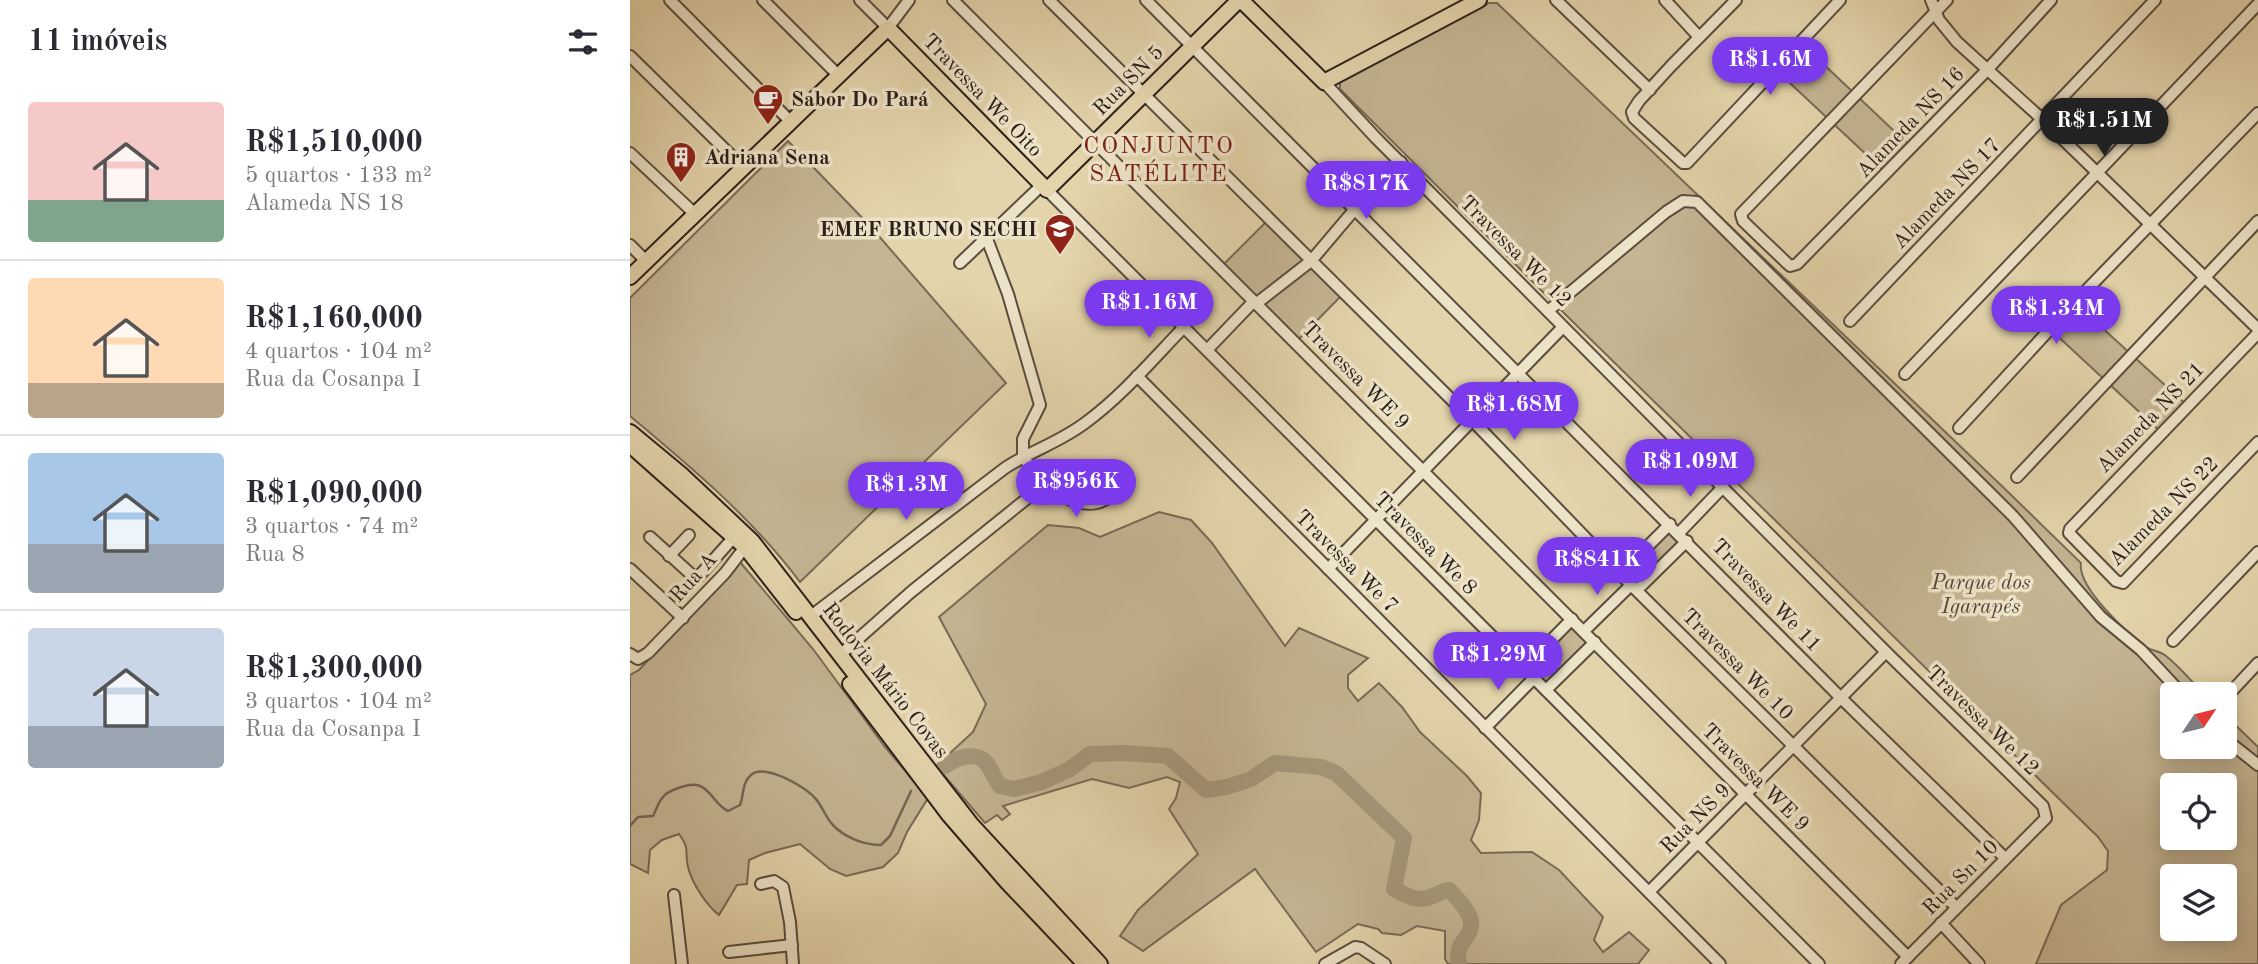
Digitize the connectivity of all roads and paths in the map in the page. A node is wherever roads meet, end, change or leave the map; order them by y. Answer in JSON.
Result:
{"nodes":[{"id":1,"x":670,"y":0,"type":"edge"},
{"id":2,"x":763,"y":0,"type":"edge"},
{"id":3,"x":860,"y":0,"type":"edge"},
{"id":4,"x":909,"y":0,"type":"edge"},
{"id":5,"x":953,"y":0,"type":"edge"},
{"id":6,"x":1049,"y":0,"type":"edge"},
{"id":7,"x":1146,"y":0,"type":"edge"},
{"id":8,"x":1240,"y":0,"type":"edge"},
{"id":9,"x":1479,"y":0,"type":"edge"},
{"id":10,"x":1556,"y":0,"type":"edge"},
{"id":11,"x":1665,"y":0,"type":"edge"},
{"id":12,"x":1736,"y":0,"type":"edge"},
{"id":13,"x":1840,"y":0,"type":"edge"},
{"id":14,"x":1931,"y":0,"type":"edge"},
{"id":15,"x":1947,"y":0,"type":"edge"},
{"id":16,"x":2051,"y":0,"type":"edge"},
{"id":17,"x":2155,"y":0,"type":"edge"},
{"id":18,"x":2258,"y":4,"type":"edge"},
{"id":19,"x":1935,"y":13,"type":"junction"},
{"id":20,"x":888,"y":28,"type":"junction"},
{"id":21,"x":1699,"y":37,"type":"junction"},
{"id":22,"x":1192,"y":46,"type":"junction"},
{"id":23,"x":630,"y":56,"type":"edge"},
{"id":24,"x":1988,"y":69,"type":"junction"},
{"id":25,"x":839,"y":76,"type":"junction"},
{"id":26,"x":1324,"y":82,"type":"junction"},
{"id":27,"x":1650,"y":90,"type":"junction"},
{"id":28,"x":1144,"y":94,"type":"junction"},
{"id":29,"x":2258,"y":113,"type":"edge"},
{"id":30,"x":2043,"y":120,"type":"junction"},
{"id":31,"x":791,"y":122,"type":"junction"},
{"id":32,"x":1096,"y":141,"type":"junction"},
{"id":33,"x":630,"y":153,"type":"edge"},
{"id":34,"x":1401,"y":162,"type":"junction"},
{"id":35,"x":743,"y":167,"type":"junction"},
{"id":36,"x":2097,"y":173,"type":"junction"},
{"id":37,"x":1044,"y":187,"type":"junction"},
{"id":38,"x":1355,"y":209,"type":"junction"},
{"id":39,"x":695,"y":214,"type":"junction"},
{"id":40,"x":2258,"y":221,"type":"edge"},
{"id":41,"x":2152,"y":225,"type":"junction"},
{"id":42,"x":987,"y":239,"type":"junction"},
{"id":43,"x":630,"y":245,"type":"edge"},
{"id":44,"x":646,"y":261,"type":"junction"},
{"id":45,"x":1311,"y":261,"type":"junction"},
{"id":46,"x":960,"y":263,"type":"dead end"},
{"id":47,"x":630,"y":277,"type":"edge"},
{"id":48,"x":2204,"y":278,"type":"junction"},
{"id":49,"x":1256,"y":302,"type":"junction"},
{"id":50,"x":1548,"y":311,"type":"junction"},
{"id":51,"x":1850,"y":321,"type":"dead end"},
{"id":52,"x":1185,"y":326,"type":"junction"},
{"id":53,"x":1563,"y":327,"type":"junction"},
{"id":54,"x":2258,"y":331,"type":"edge"},
{"id":55,"x":1208,"y":349,"type":"junction"},
{"id":56,"x":1905,"y":373,"type":"dead end"},
{"id":57,"x":1518,"y":374,"type":"junction"},
{"id":58,"x":1137,"y":376,"type":"junction"},
{"id":59,"x":1471,"y":419,"type":"junction"},
{"id":60,"x":1959,"y":428,"type":"dead end"},
{"id":61,"x":630,"y":432,"type":"edge"},
{"id":62,"x":2258,"y":442,"type":"edge"},
{"id":63,"x":630,"y":445,"type":"edge"},
{"id":64,"x":1023,"y":457,"type":"junction"},
{"id":65,"x":1423,"y":469,"type":"junction"},
{"id":66,"x":2017,"y":477,"type":"dead end"},
{"id":67,"x":1045,"y":484,"type":"junction"},
{"id":68,"x":1723,"y":487,"type":"junction"},
{"id":69,"x":1113,"y":496,"type":"dead end"},
{"id":70,"x":1374,"y":519,"type":"junction"},
{"id":71,"x":1670,"y":524,"type":"junction"},
{"id":72,"x":2070,"y":529,"type":"joint"},
{"id":73,"x":689,"y":535,"type":"dead end"},
{"id":74,"x":649,"y":537,"type":"dead end"},
{"id":75,"x":1683,"y":537,"type":"junction"},
{"id":76,"x":739,"y":542,"type":"junction"},
{"id":77,"x":2258,"y":552,"type":"edge"},
{"id":78,"x":669,"y":556,"type":"junction"},
{"id":79,"x":630,"y":569,"type":"edge"},
{"id":80,"x":1328,"y":569,"type":"junction"},
{"id":81,"x":1620,"y":573,"type":"junction"},
{"id":82,"x":1634,"y":588,"type":"junction"},
{"id":83,"x":811,"y":616,"type":"junction"},
{"id":84,"x":682,"y":618,"type":"junction"},
{"id":85,"x":1572,"y":619,"type":"junction"},
{"id":86,"x":1584,"y":631,"type":"junction"},
{"id":87,"x":2173,"y":641,"type":"dead end"},
{"id":88,"x":1595,"y":642,"type":"junction"},
{"id":89,"x":1886,"y":652,"type":"junction"},
{"id":90,"x":840,"y":656,"type":"junction"},
{"id":91,"x":634,"y":657,"type":"edge"},
{"id":92,"x":2258,"y":663,"type":"edge"},
{"id":93,"x":1524,"y":668,"type":"junction"},
{"id":94,"x":1534,"y":678,"type":"junction"},
{"id":95,"x":2171,"y":682,"type":"edge"},
{"id":96,"x":2237,"y":686,"type":"edge"},
{"id":97,"x":1546,"y":690,"type":"junction"},
{"id":98,"x":1841,"y":698,"type":"junction"},
{"id":99,"x":1485,"y":728,"type":"junction"},
{"id":100,"x":1793,"y":746,"type":"junction"},
{"id":101,"x":2237,"y":748,"type":"edge"},
{"id":102,"x":2258,"y":765,"type":"edge"},
{"id":103,"x":1746,"y":794,"type":"junction"},
{"id":104,"x":2046,"y":818,"type":"joint"},
{"id":105,"x":1698,"y":842,"type":"junction"},
{"id":106,"x":2005,"y":858,"type":"junction"},
{"id":107,"x":761,"y":884,"type":"dead end"},
{"id":108,"x":1649,"y":891,"type":"junction"},
{"id":109,"x":674,"y":895,"type":"dead end"},
{"id":110,"x":1956,"y":907,"type":"junction"},
{"id":111,"x":1941,"y":923,"type":"junction"},
{"id":112,"x":792,"y":945,"type":"junction"},
{"id":113,"x":729,"y":952,"type":"dead end"},
{"id":114,"x":1905,"y":961,"type":"edge"},
{"id":115,"x":682,"y":964,"type":"edge"},
{"id":116,"x":793,"y":964,"type":"edge"},
{"id":117,"x":1085,"y":964,"type":"edge"},
{"id":118,"x":1100,"y":964,"type":"edge"},
{"id":119,"x":1325,"y":964,"type":"edge"},
{"id":120,"x":1385,"y":964,"type":"edge"},
{"id":121,"x":1720,"y":964,"type":"edge"},
{"id":122,"x":1819,"y":964,"type":"edge"},
{"id":123,"x":1979,"y":964,"type":"edge"}],
"edges":[{"from":1,"to":31,"type":"street"},
{"from":2,"to":25,"type":"street"},
{"from":3,"to":20,"type":"street","name":"Travessa We Oito"},
{"from":4,"to":20,"type":"street"},
{"from":5,"to":32,"type":"street","name":"Travessa WE 9"},
{"from":6,"to":28,"type":"street","name":"Travessa We 10"},
{"from":7,"to":22,"type":"street","name":"Travessa We 11"},
{"from":8,"to":22,"type":"main road","name":"Rua SN 5"},
{"from":8,"to":26,"type":"main road"},
{"from":9,"to":26,"type":"main road"},
{"from":10,"to":27,"type":"street"},
{"from":11,"to":21,"type":"street"},
{"from":12,"to":21,"type":"street"},
{"from":13,"to":27,"type":"street"},
{"from":14,"to":19,"type":"street"},
{"from":15,"to":19,"type":"street"},
{"from":16,"to":24,"type":"street","name":"Alameda NS 16"},
{"from":17,"to":30,"type":"street","name":"Alameda NS 17"},
{"from":18,"to":36,"type":"street"},
{"from":19,"to":24,"type":"street"},
{"from":19,"to":24,"type":"street","name":"Alameda NS 16"},
{"from":20,"to":25,"type":"main road"},
{"from":20,"to":37,"type":"main road","name":"Travessa We Oito"},
{"from":21,"to":27,"type":"street"},
{"from":22,"to":28,"type":"main road","name":"Rua SN 5"},
{"from":22,"to":38,"type":"street","name":"Travessa We 11"},
{"from":23,"to":35,"type":"street"},
{"from":24,"to":30,"type":"street"},
{"from":25,"to":31,"type":"main road"},
{"from":26,"to":34,"type":"street","name":"Travessa We 12"},
{"from":28,"to":32,"type":"main road","name":"Rua SN 5"},
{"from":28,"to":45,"type":"street","name":"Travessa We 10"},
{"from":29,"to":41,"type":"street"},
{"from":30,"to":36,"type":"street"},
{"from":30,"to":51,"type":"street","name":"Alameda NS 17"},
{"from":31,"to":35,"type":"main road"},
{"from":32,"to":37,"type":"main road","name":"Rua SN 5"},
{"from":32,"to":49,"type":"street","name":"Travessa WE 9"},
{"from":33,"to":39,"type":"street"},
{"from":34,"to":38,"type":"street"},
{"from":34,"to":50,"type":"street","name":"Travessa We 12"},
{"from":35,"to":39,"type":"main road"},
{"from":36,"to":41,"type":"street"},
{"from":36,"to":56,"type":"street"},
{"from":37,"to":42,"type":"street"},
{"from":37,"to":52,"type":"street"},
{"from":38,"to":45,"type":"street"},
{"from":38,"to":57,"type":"street","name":"Travessa We 11"},
{"from":39,"to":44,"type":"main road"},
{"from":40,"to":48,"type":"street"},
{"from":41,"to":48,"type":"street"},
{"from":41,"to":60,"type":"street"},
{"from":42,"to":46,"type":"street"},
{"from":42,"to":64,"type":"street"},
{"from":43,"to":44,"type":"street"},
{"from":44,"to":47,"type":"main road"},
{"from":45,"to":49,"type":"street"},
{"from":45,"to":59,"type":"street","name":"Travessa We 10"},
{"from":48,"to":54,"type":"street"},
{"from":48,"to":66,"type":"street"},
{"from":49,"to":55,"type":"street"},
{"from":49,"to":65,"type":"street","name":"Travessa WE 9"},
{"from":50,"to":53,"type":"street","name":"Travessa We 12"},
{"from":50,"to":95,"type":"street"},
{"from":52,"to":55,"type":"street","name":"Travessa We 8"},
{"from":52,"to":58,"type":"street"},
{"from":53,"to":57,"type":"street"},
{"from":53,"to":68,"type":"street","name":"Travessa We 12"},
{"from":54,"to":72,"type":"street","name":"Alameda NS 21"},
{"from":55,"to":70,"type":"street","name":"Travessa We 8"},
{"from":57,"to":59,"type":"street"},
{"from":57,"to":71,"type":"street","name":"Travessa We 11"},
{"from":58,"to":64,"type":"street"},
{"from":58,"to":80,"type":"street","name":"Travessa We 7"},
{"from":59,"to":65,"type":"street"},
{"from":59,"to":81,"type":"street","name":"Travessa We 10"},
{"from":61,"to":83,"type":"main road","name":"Rodovia Mário Covas"},
{"from":62,"to":72,"type":"street","name":"Alameda NS 22"},
{"from":63,"to":76,"type":"main road","name":"Rodovia Mário Covas"},
{"from":64,"to":67,"type":"street"},
{"from":64,"to":83,"type":"street"},
{"from":65,"to":70,"type":"street"},
{"from":65,"to":85,"type":"street","name":"Travessa WE 9"},
{"from":67,"to":69,"type":"street"},
{"from":67,"to":90,"type":"street"},
{"from":68,"to":75,"type":"street"},
{"from":68,"to":89,"type":"street","name":"Travessa We 12"},
{"from":70,"to":80,"type":"street"},
{"from":70,"to":93,"type":"street","name":"Travessa We 8"},
{"from":71,"to":75,"type":"street","name":"Travessa We 11"},
{"from":71,"to":81,"type":"street"},
{"from":73,"to":78,"type":"street"},
{"from":74,"to":78,"type":"street"},
{"from":75,"to":82,"type":"street"},
{"from":75,"to":98,"type":"street","name":"Travessa We 11"},
{"from":76,"to":78,"type":"street"},
{"from":76,"to":84,"type":"street","name":"Rua A"},
{"from":76,"to":117,"type":"main road","name":"Rodovia Mário Covas"},
{"from":77,"to":87,"type":"street"},
{"from":79,"to":84,"type":"street"},
{"from":80,"to":99,"type":"street","name":"Travessa We 7"},
{"from":81,"to":82,"type":"street","name":"Travessa We 10"},
{"from":82,"to":86,"type":"street"},
{"from":82,"to":100,"type":"street","name":"Travessa We 10"},
{"from":83,"to":90,"type":"main road","name":"Rodovia Mário Covas"},
{"from":84,"to":91,"type":"street","name":"Rua A"},
{"from":85,"to":86,"type":"street","name":"Travessa WE 9"},
{"from":85,"to":93,"type":"street"},
{"from":86,"to":88,"type":"street","name":"Travessa WE 9"},
{"from":88,"to":97,"type":"street"},
{"from":88,"to":103,"type":"street","name":"Travessa WE 9"},
{"from":89,"to":98,"type":"street","name":"Rua NS 9"},
{"from":89,"to":104,"type":"street","name":"Travessa We 12"},
{"from":90,"to":118,"type":"main road","name":"Rodovia Mário Covas"},
{"from":92,"to":96,"type":"street"},
{"from":93,"to":94,"type":"street","name":"Travessa We 8"},
{"from":94,"to":97,"type":"street","name":"Travessa We 8"},
{"from":94,"to":99,"type":"street"},
{"from":97,"to":105,"type":"street","name":"Travessa We 8"},
{"from":98,"to":100,"type":"street","name":"Rua NS 9"},
{"from":98,"to":106,"type":"street","name":"Travessa We 11"},
{"from":99,"to":108,"type":"street","name":"Travessa We 7"},
{"from":100,"to":103,"type":"street","name":"Rua NS 9"},
{"from":100,"to":110,"type":"street","name":"Travessa We 10"},
{"from":101,"to":102,"type":"street"},
{"from":103,"to":105,"type":"street","name":"Rua NS 9"},
{"from":103,"to":114,"type":"street","name":"Travessa WE 9"},
{"from":104,"to":106,"type":"street","name":"Rua Sn 10"},
{"from":105,"to":108,"type":"street","name":"Rua NS 9"},
{"from":105,"to":122,"type":"street","name":"Travessa We 8"},
{"from":106,"to":110,"type":"street","name":"Rua Sn 10"},
{"from":107,"to":112,"type":"street"},
{"from":108,"to":121,"type":"street"},
{"from":109,"to":115,"type":"street"},
{"from":110,"to":111,"type":"street","name":"Rua Sn 10"},
{"from":111,"to":114,"type":"street","name":"Rua Sn 10"},
{"from":111,"to":123,"type":"street"},
{"from":112,"to":113,"type":"street"},
{"from":112,"to":116,"type":"street"},
{"from":119,"to":120,"type":"street"}]}
